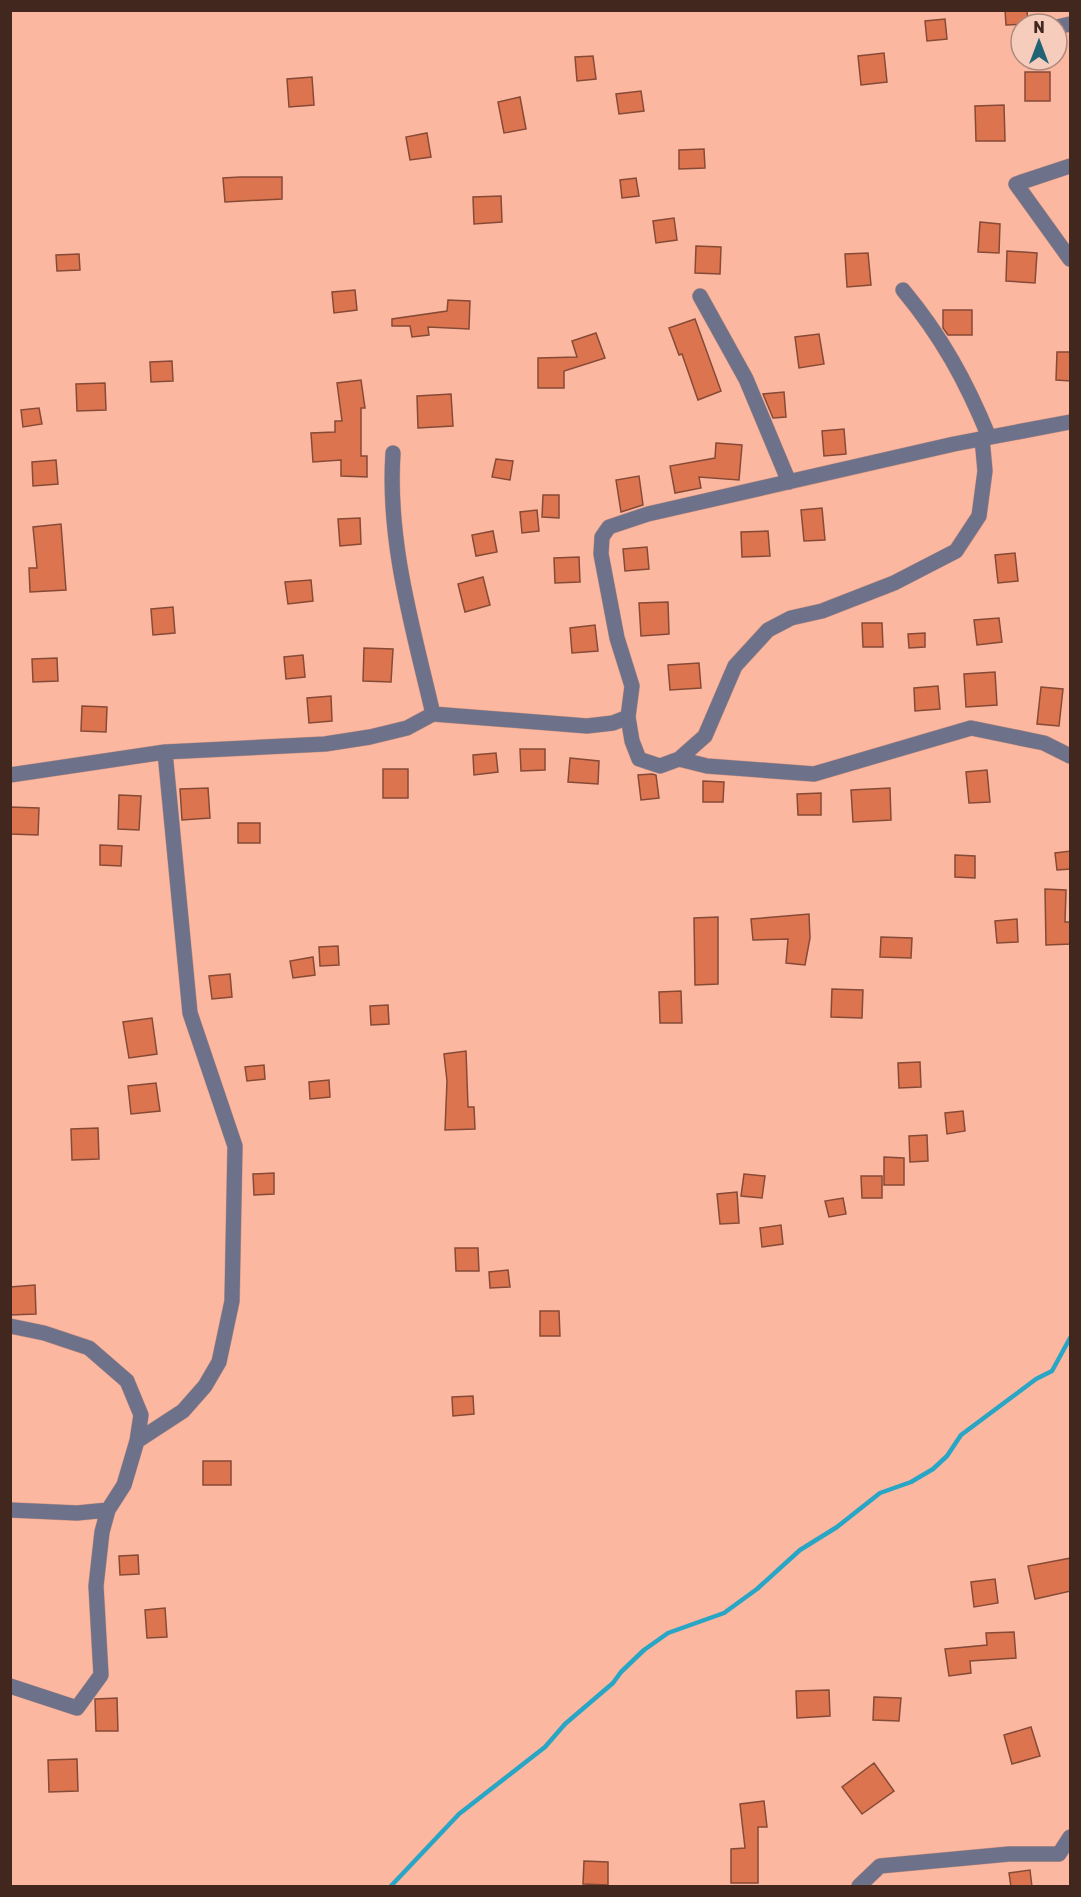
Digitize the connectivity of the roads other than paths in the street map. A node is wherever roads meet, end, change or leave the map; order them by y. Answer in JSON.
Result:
{"nodes":[{"id":1,"x":1071,"y":166,"type":"edge"},
{"id":2,"x":1071,"y":259,"type":"edge"},
{"id":3,"x":903,"y":290,"type":"dead end"},
{"id":4,"x":700,"y":296,"type":"dead end"},
{"id":5,"x":1071,"y":422,"type":"edge"},
{"id":6,"x":986,"y":437,"type":"junction"},
{"id":7,"x":393,"y":453,"type":"dead end"},
{"id":8,"x":789,"y":482,"type":"junction"},
{"id":9,"x":433,"y":714,"type":"junction"},
{"id":10,"x":628,"y":717,"type":"junction"},
{"id":11,"x":165,"y":752,"type":"junction"},
{"id":12,"x":1071,"y":756,"type":"edge"},
{"id":13,"x":679,"y":759,"type":"junction"},
{"id":14,"x":10,"y":775,"type":"edge"},
{"id":15,"x":10,"y":1326,"type":"edge"},
{"id":16,"x":137,"y":1441,"type":"junction"},
{"id":17,"x":10,"y":1510,"type":"edge"},
{"id":18,"x":108,"y":1510,"type":"junction"},
{"id":19,"x":10,"y":1686,"type":"edge"},
{"id":20,"x":1071,"y":1837,"type":"edge"},
{"id":21,"x":859,"y":1887,"type":"edge"}],
"edges":[{"from":1,"to":2,"type":"street"},
{"from":3,"to":6,"type":"street"},
{"from":4,"to":8,"type":"street"},
{"from":5,"to":6,"type":"street"},
{"from":6,"to":8,"type":"street"},
{"from":6,"to":13,"type":"street"},
{"from":7,"to":9,"type":"street"},
{"from":8,"to":10,"type":"street"},
{"from":9,"to":10,"type":"street"},
{"from":9,"to":11,"type":"street"},
{"from":10,"to":13,"type":"street"},
{"from":11,"to":14,"type":"street"},
{"from":11,"to":16,"type":"street"},
{"from":12,"to":13,"type":"street"},
{"from":15,"to":16,"type":"street"},
{"from":16,"to":18,"type":"street"},
{"from":17,"to":18,"type":"street"},
{"from":18,"to":19,"type":"street"},
{"from":20,"to":21,"type":"street"}]}
